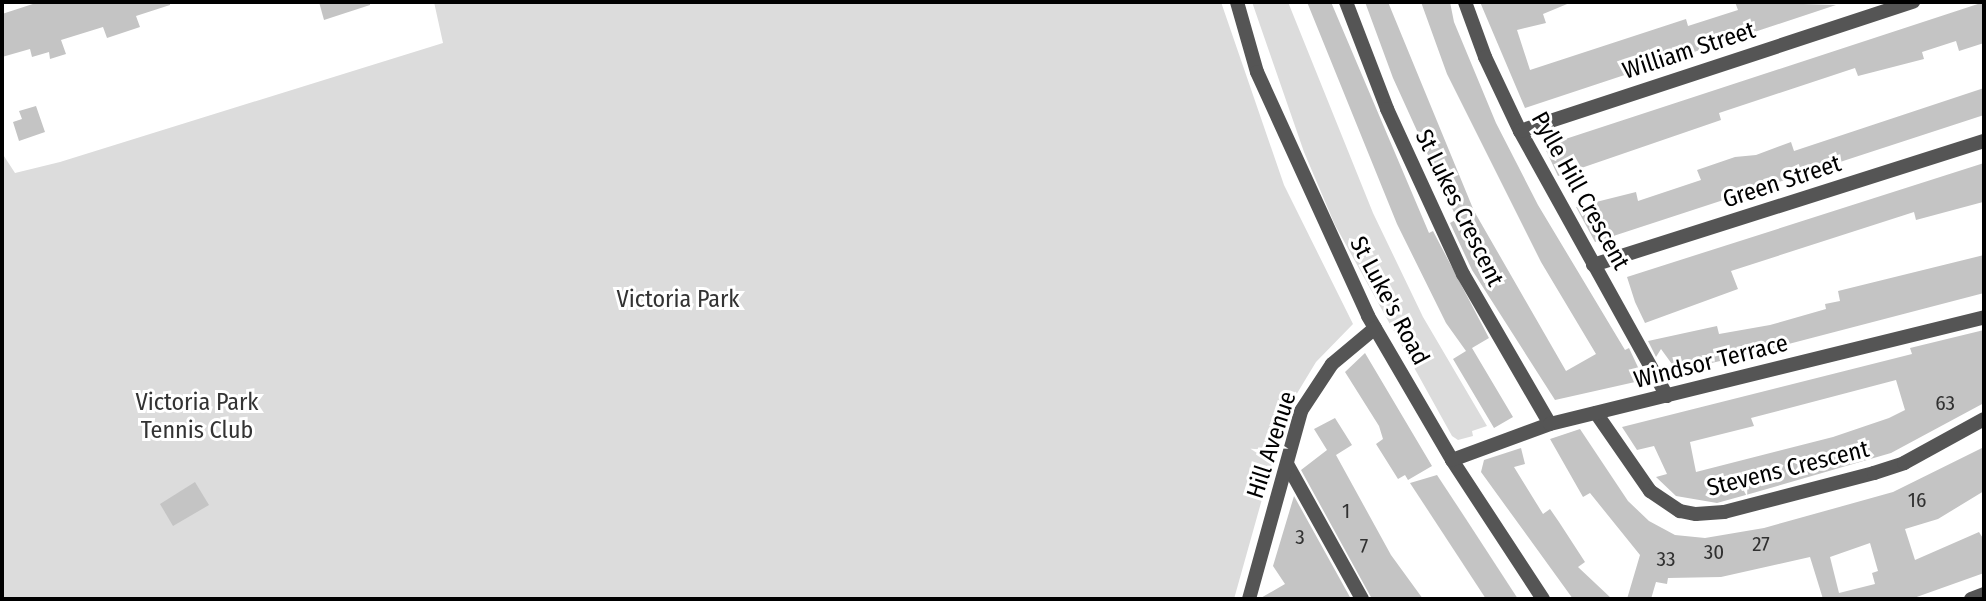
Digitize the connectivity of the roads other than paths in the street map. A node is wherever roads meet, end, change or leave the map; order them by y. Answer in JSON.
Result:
{"nodes":[{"id":1,"x":1237,"y":2,"type":"edge"},
{"id":2,"x":1346,"y":2,"type":"edge"},
{"id":3,"x":1465,"y":2,"type":"edge"},
{"id":4,"x":1913,"y":2,"type":"edge"},
{"id":5,"x":1520,"y":131,"type":"junction"},
{"id":6,"x":1984,"y":141,"type":"edge"},
{"id":7,"x":1593,"y":265,"type":"junction"},
{"id":8,"x":1984,"y":317,"type":"edge"},
{"id":9,"x":1375,"y":328,"type":"junction"},
{"id":10,"x":1667,"y":396,"type":"junction"},
{"id":11,"x":1596,"y":413,"type":"junction"},
{"id":12,"x":1984,"y":419,"type":"edge"},
{"id":13,"x":1550,"y":424,"type":"junction"},
{"id":14,"x":1452,"y":460,"type":"junction"},
{"id":15,"x":1287,"y":464,"type":"junction"},
{"id":16,"x":1984,"y":594,"type":"edge"},
{"id":17,"x":1249,"y":599,"type":"edge"},
{"id":18,"x":1362,"y":599,"type":"edge"},
{"id":19,"x":1543,"y":599,"type":"edge"},
{"id":20,"x":1971,"y":599,"type":"edge"}],
"edges":[{"from":1,"to":9,"type":"street","name":"St Luke's Road"},
{"from":2,"to":13,"type":"street","name":"St Lukes Crescent"},
{"from":3,"to":5,"type":"street","name":"Pylle Hill Crescent"},
{"from":4,"to":5,"type":"street","name":"William Street"},
{"from":5,"to":7,"type":"street","name":"Pylle Hill Crescent"},
{"from":6,"to":7,"type":"street","name":"Green Street"},
{"from":7,"to":10,"type":"street","name":"Pylle Hill Crescent"},
{"from":8,"to":10,"type":"street","name":"Windsor Terrace"},
{"from":9,"to":14,"type":"street","name":"St Luke's Road"},
{"from":9,"to":15,"type":"street","name":"Hill Avenue"},
{"from":10,"to":11,"type":"street","name":"Windsor Terrace"},
{"from":11,"to":12,"type":"street","name":"Stevens Crescent"},
{"from":11,"to":13,"type":"street","name":"Windsor Terrace"},
{"from":13,"to":14,"type":"street","name":"Windsor Terrace"},
{"from":14,"to":19,"type":"street","name":"St Luke's Road"},
{"from":15,"to":17,"type":"street","name":"Hill Avenue"},
{"from":15,"to":18,"type":"street"},
{"from":16,"to":20,"type":"street"}]}
